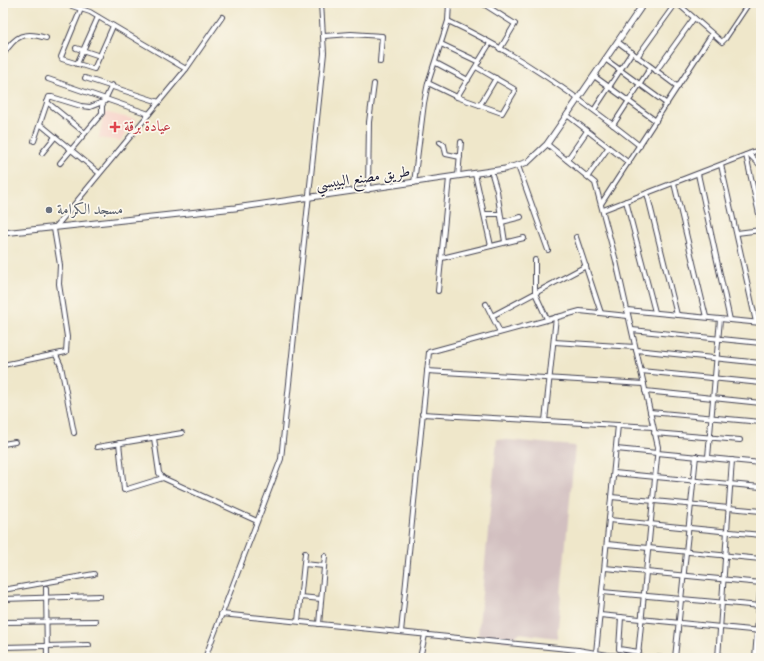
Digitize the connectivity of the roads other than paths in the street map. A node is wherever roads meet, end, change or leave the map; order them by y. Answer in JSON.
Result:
{"nodes":[{"id":1,"x":62,"y":3,"type":"edge"},
{"id":2,"x":321,"y":3,"type":"edge"},
{"id":3,"x":448,"y":3,"type":"edge"},
{"id":4,"x":482,"y":3,"type":"edge"},
{"id":5,"x":644,"y":3,"type":"edge"},
{"id":6,"x":676,"y":3,"type":"edge"},
{"id":7,"x":749,"y":3,"type":"edge"},
{"id":8,"x":81,"y":9,"type":"junction"},
{"id":9,"x":98,"y":17,"type":"junction"},
{"id":10,"x":222,"y":17,"type":"dead end"},
{"id":11,"x":694,"y":18,"type":"junction"},
{"id":12,"x":448,"y":21,"type":"junction"},
{"id":13,"x":113,"y":26,"type":"junction"},
{"id":14,"x":712,"y":34,"type":"junction"},
{"id":15,"x":324,"y":36,"type":"junction"},
{"id":16,"x":46,"y":38,"type":"dead end"},
{"id":17,"x":618,"y":42,"type":"junction"},
{"id":18,"x":490,"y":43,"type":"junction"},
{"id":19,"x":441,"y":44,"type":"junction"},
{"id":20,"x":76,"y":48,"type":"dead end"},
{"id":21,"x":500,"y":49,"type":"junction"},
{"id":22,"x":83,"y":50,"type":"junction"},
{"id":23,"x":632,"y":52,"type":"junction"},
{"id":24,"x":3,"y":54,"type":"edge"},
{"id":25,"x":100,"y":56,"type":"junction"},
{"id":26,"x":637,"y":56,"type":"junction"},
{"id":27,"x":606,"y":59,"type":"junction"},
{"id":28,"x":380,"y":62,"type":"dead end"},
{"id":29,"x":436,"y":63,"type":"junction"},
{"id":30,"x":77,"y":64,"type":"junction"},
{"id":31,"x":477,"y":64,"type":"junction"},
{"id":32,"x":651,"y":67,"type":"junction"},
{"id":33,"x":186,"y":69,"type":"junction"},
{"id":34,"x":621,"y":70,"type":"junction"},
{"id":35,"x":656,"y":71,"type":"junction"},
{"id":36,"x":594,"y":76,"type":"junction"},
{"id":37,"x":85,"y":78,"type":"dead end"},
{"id":38,"x":496,"y":78,"type":"junction"},
{"id":39,"x":48,"y":80,"type":"dead end"},
{"id":40,"x":468,"y":80,"type":"junction"},
{"id":41,"x":428,"y":83,"type":"junction"},
{"id":42,"x":374,"y":84,"type":"dead end"},
{"id":43,"x":640,"y":84,"type":"junction"},
{"id":44,"x":112,"y":85,"type":"junction"},
{"id":45,"x":610,"y":86,"type":"junction"},
{"id":46,"x":678,"y":87,"type":"junction"},
{"id":47,"x":457,"y":97,"type":"junction"},
{"id":48,"x":578,"y":99,"type":"junction"},
{"id":49,"x":106,"y":100,"type":"junction"},
{"id":50,"x":629,"y":100,"type":"junction"},
{"id":51,"x":47,"y":102,"type":"junction"},
{"id":52,"x":159,"y":102,"type":"junction"},
{"id":53,"x":667,"y":104,"type":"junction"},
{"id":54,"x":480,"y":106,"type":"junction"},
{"id":55,"x":594,"y":110,"type":"junction"},
{"id":56,"x":149,"y":114,"type":"junction"},
{"id":57,"x":567,"y":115,"type":"junction"},
{"id":58,"x":656,"y":120,"type":"junction"},
{"id":59,"x":40,"y":124,"type":"junction"},
{"id":60,"x":613,"y":125,"type":"junction"},
{"id":61,"x":587,"y":131,"type":"junction"},
{"id":62,"x":85,"y":133,"type":"junction"},
{"id":63,"x":55,"y":137,"type":"junction"},
{"id":64,"x":34,"y":141,"type":"dead end"},
{"id":65,"x":440,"y":142,"type":"dead end"},
{"id":66,"x":461,"y":142,"type":"dead end"},
{"id":67,"x":547,"y":144,"type":"junction"},
{"id":68,"x":640,"y":146,"type":"junction"},
{"id":69,"x":608,"y":148,"type":"junction"},
{"id":70,"x":761,"y":149,"type":"edge"},
{"id":71,"x":71,"y":150,"type":"junction"},
{"id":72,"x":42,"y":153,"type":"dead end"},
{"id":73,"x":748,"y":154,"type":"junction"},
{"id":74,"x":460,"y":157,"type":"junction"},
{"id":75,"x":567,"y":160,"type":"junction"},
{"id":76,"x":60,"y":163,"type":"dead end"},
{"id":77,"x":629,"y":163,"type":"junction"},
{"id":78,"x":721,"y":165,"type":"junction"},
{"id":79,"x":518,"y":166,"type":"junction"},
{"id":80,"x":761,"y":166,"type":"edge"},
{"id":81,"x":491,"y":171,"type":"junction"},
{"id":82,"x":99,"y":173,"type":"junction"},
{"id":83,"x":475,"y":174,"type":"junction"},
{"id":84,"x":698,"y":174,"type":"junction"},
{"id":85,"x":458,"y":176,"type":"junction"},
{"id":86,"x":588,"y":176,"type":"junction"},
{"id":87,"x":449,"y":178,"type":"junction"},
{"id":88,"x":674,"y":182,"type":"junction"},
{"id":89,"x":414,"y":184,"type":"junction"},
{"id":90,"x":368,"y":190,"type":"junction"},
{"id":91,"x":648,"y":193,"type":"junction"},
{"id":92,"x":308,"y":199,"type":"junction"},
{"id":93,"x":626,"y":201,"type":"junction"},
{"id":94,"x":601,"y":204,"type":"junction"},
{"id":95,"x":603,"y":210,"type":"junction"},
{"id":96,"x":484,"y":214,"type":"junction"},
{"id":97,"x":499,"y":214,"type":"junction"},
{"id":98,"x":521,"y":217,"type":"dead end"},
{"id":99,"x":502,"y":222,"type":"junction"},
{"id":100,"x":761,"y":223,"type":"edge"},
{"id":101,"x":54,"y":228,"type":"junction"},
{"id":102,"x":761,"y":230,"type":"edge"},
{"id":103,"x":3,"y":233,"type":"edge"},
{"id":104,"x":737,"y":234,"type":"junction"},
{"id":105,"x":576,"y":237,"type":"dead end"},
{"id":106,"x":524,"y":238,"type":"dead end"},
{"id":107,"x":505,"y":242,"type":"junction"},
{"id":108,"x":491,"y":246,"type":"junction"},
{"id":109,"x":548,"y":250,"type":"dead end"},
{"id":110,"x":442,"y":258,"type":"junction"},
{"id":111,"x":535,"y":260,"type":"dead end"},
{"id":112,"x":586,"y":266,"type":"junction"},
{"id":113,"x":438,"y":291,"type":"dead end"},
{"id":114,"x":535,"y":293,"type":"junction"},
{"id":115,"x":486,"y":304,"type":"dead end"},
{"id":116,"x":627,"y":310,"type":"junction"},
{"id":117,"x":654,"y":312,"type":"junction"},
{"id":118,"x":601,"y":313,"type":"junction"},
{"id":119,"x":678,"y":314,"type":"junction"},
{"id":120,"x":492,"y":316,"type":"junction"},
{"id":121,"x":628,"y":316,"type":"junction"},
{"id":122,"x":556,"y":317,"type":"junction"},
{"id":123,"x":706,"y":317,"type":"junction"},
{"id":124,"x":547,"y":319,"type":"junction"},
{"id":125,"x":720,"y":319,"type":"junction"},
{"id":126,"x":730,"y":320,"type":"junction"},
{"id":127,"x":756,"y":322,"type":"junction"},
{"id":128,"x":761,"y":323,"type":"edge"},
{"id":129,"x":632,"y":330,"type":"junction"},
{"id":130,"x":500,"y":332,"type":"junction"},
{"id":131,"x":719,"y":339,"type":"junction"},
{"id":132,"x":554,"y":342,"type":"junction"},
{"id":133,"x":761,"y":343,"type":"edge"},
{"id":134,"x":636,"y":348,"type":"junction"},
{"id":135,"x":56,"y":355,"type":"junction"},
{"id":136,"x":717,"y":358,"type":"junction"},
{"id":137,"x":761,"y":363,"type":"edge"},
{"id":138,"x":3,"y":365,"type":"edge"},
{"id":139,"x":427,"y":371,"type":"junction"},
{"id":140,"x":641,"y":371,"type":"junction"},
{"id":141,"x":550,"y":378,"type":"junction"},
{"id":142,"x":715,"y":378,"type":"junction"},
{"id":143,"x":761,"y":383,"type":"edge"},
{"id":144,"x":644,"y":384,"type":"junction"},
{"id":145,"x":645,"y":391,"type":"junction"},
{"id":146,"x":714,"y":398,"type":"junction"},
{"id":147,"x":761,"y":403,"type":"edge"},
{"id":148,"x":650,"y":412,"type":"junction"},
{"id":149,"x":422,"y":414,"type":"junction"},
{"id":150,"x":712,"y":418,"type":"junction"},
{"id":151,"x":546,"y":421,"type":"junction"},
{"id":152,"x":761,"y":422,"type":"edge"},
{"id":153,"x":618,"y":426,"type":"junction"},
{"id":154,"x":653,"y":427,"type":"junction"},
{"id":155,"x":74,"y":433,"type":"dead end"},
{"id":156,"x":182,"y":433,"type":"dead end"},
{"id":157,"x":654,"y":433,"type":"junction"},
{"id":158,"x":154,"y":438,"type":"junction"},
{"id":159,"x":710,"y":438,"type":"junction"},
{"id":160,"x":740,"y":440,"type":"dead end"},
{"id":161,"x":14,"y":442,"type":"dead end"},
{"id":162,"x":119,"y":443,"type":"junction"},
{"id":163,"x":3,"y":444,"type":"edge"},
{"id":164,"x":97,"y":447,"type":"dead end"},
{"id":165,"x":616,"y":449,"type":"junction"},
{"id":166,"x":658,"y":453,"type":"junction"},
{"id":167,"x":696,"y":456,"type":"junction"},
{"id":168,"x":708,"y":457,"type":"junction"},
{"id":169,"x":732,"y":460,"type":"junction"},
{"id":170,"x":761,"y":463,"type":"edge"},
{"id":171,"x":614,"y":473,"type":"junction"},
{"id":172,"x":656,"y":477,"type":"junction"},
{"id":173,"x":163,"y":478,"type":"junction"},
{"id":174,"x":693,"y":481,"type":"junction"},
{"id":175,"x":730,"y":484,"type":"junction"},
{"id":176,"x":761,"y":487,"type":"edge"},
{"id":177,"x":611,"y":497,"type":"junction"},
{"id":178,"x":654,"y":501,"type":"junction"},
{"id":179,"x":691,"y":505,"type":"junction"},
{"id":180,"x":729,"y":508,"type":"junction"},
{"id":181,"x":761,"y":511,"type":"edge"},
{"id":182,"x":609,"y":520,"type":"junction"},
{"id":183,"x":257,"y":521,"type":"junction"},
{"id":184,"x":651,"y":524,"type":"junction"},
{"id":185,"x":688,"y":528,"type":"junction"},
{"id":186,"x":727,"y":532,"type":"junction"},
{"id":187,"x":761,"y":535,"type":"edge"},
{"id":188,"x":607,"y":544,"type":"junction"},
{"id":189,"x":649,"y":548,"type":"junction"},
{"id":190,"x":686,"y":551,"type":"junction"},
{"id":191,"x":304,"y":553,"type":"dead end"},
{"id":192,"x":325,"y":556,"type":"dead end"},
{"id":193,"x":726,"y":556,"type":"junction"},
{"id":194,"x":761,"y":559,"type":"edge"},
{"id":195,"x":304,"y":564,"type":"junction"},
{"id":196,"x":324,"y":566,"type":"junction"},
{"id":197,"x":605,"y":568,"type":"junction"},
{"id":198,"x":647,"y":572,"type":"junction"},
{"id":199,"x":94,"y":574,"type":"dead end"},
{"id":200,"x":684,"y":576,"type":"junction"},
{"id":201,"x":761,"y":578,"type":"edge"},
{"id":202,"x":724,"y":580,"type":"junction"},
{"id":203,"x":761,"y":583,"type":"edge"},
{"id":204,"x":46,"y":588,"type":"dead end"},
{"id":205,"x":3,"y":590,"type":"edge"},
{"id":206,"x":602,"y":592,"type":"junction"},
{"id":207,"x":100,"y":596,"type":"dead end"},
{"id":208,"x":644,"y":596,"type":"junction"},
{"id":209,"x":301,"y":597,"type":"junction"},
{"id":210,"x":46,"y":598,"type":"junction"},
{"id":211,"x":682,"y":598,"type":"junction"},
{"id":212,"x":3,"y":599,"type":"edge"},
{"id":213,"x":321,"y":599,"type":"junction"},
{"id":214,"x":722,"y":603,"type":"junction"},
{"id":215,"x":760,"y":606,"type":"edge"},
{"id":216,"x":221,"y":614,"type":"junction"},
{"id":217,"x":600,"y":615,"type":"junction"},
{"id":218,"x":621,"y":617,"type":"junction"},
{"id":219,"x":96,"y":620,"type":"dead end"},
{"id":220,"x":642,"y":620,"type":"junction"},
{"id":221,"x":298,"y":621,"type":"junction"},
{"id":222,"x":3,"y":622,"type":"edge"},
{"id":223,"x":46,"y":622,"type":"junction"},
{"id":224,"x":679,"y":623,"type":"junction"},
{"id":225,"x":319,"y":624,"type":"junction"},
{"id":226,"x":720,"y":627,"type":"junction"},
{"id":227,"x":759,"y":631,"type":"edge"},
{"id":228,"x":401,"y":632,"type":"junction"},
{"id":229,"x":426,"y":635,"type":"junction"},
{"id":230,"x":89,"y":645,"type":"dead end"},
{"id":231,"x":47,"y":646,"type":"junction"},
{"id":232,"x":3,"y":648,"type":"edge"},
{"id":233,"x":578,"y":650,"type":"junction"},
{"id":234,"x":596,"y":653,"type":"junction"},
{"id":235,"x":639,"y":654,"type":"junction"},
{"id":236,"x":47,"y":658,"type":"edge"},
{"id":237,"x":205,"y":658,"type":"edge"},
{"id":238,"x":420,"y":658,"type":"edge"},
{"id":239,"x":576,"y":658,"type":"edge"},
{"id":240,"x":663,"y":658,"type":"edge"},
{"id":241,"x":675,"y":658,"type":"edge"},
{"id":242,"x":718,"y":658,"type":"edge"},
{"id":243,"x":755,"y":658,"type":"edge"}],
"edges":[{"from":1,"to":8,"type":"street"},
{"from":2,"to":15,"type":"street"},
{"from":3,"to":12,"type":"street"},
{"from":4,"to":21,"type":"street"},
{"from":5,"to":17,"type":"main road","name":"طريق مصنع البيبسي"},
{"from":6,"to":11,"type":"street"},
{"from":6,"to":26,"type":"street"},
{"from":7,"to":14,"type":"street"},
{"from":8,"to":9,"type":"street"},
{"from":8,"to":30,"type":"street"},
{"from":9,"to":13,"type":"street"},
{"from":9,"to":22,"type":"street"},
{"from":10,"to":33,"type":"street"},
{"from":11,"to":14,"type":"street"},
{"from":11,"to":35,"type":"street"},
{"from":12,"to":18,"type":"street"},
{"from":12,"to":19,"type":"street"},
{"from":13,"to":25,"type":"street"},
{"from":13,"to":33,"type":"street"},
{"from":14,"to":46,"type":"street"},
{"from":15,"to":28,"type":"street"},
{"from":15,"to":92,"type":"street"},
{"from":16,"to":24,"type":"street"},
{"from":17,"to":23,"type":"street"},
{"from":17,"to":27,"type":"main road","name":"طريق مصنع البيبسي"},
{"from":18,"to":21,"type":"street"},
{"from":18,"to":31,"type":"street"},
{"from":19,"to":29,"type":"street"},
{"from":19,"to":31,"type":"street"},
{"from":20,"to":22,"type":"street"},
{"from":21,"to":48,"type":"street"},
{"from":22,"to":25,"type":"street"},
{"from":22,"to":30,"type":"street"},
{"from":23,"to":26,"type":"street"},
{"from":23,"to":34,"type":"street"},
{"from":25,"to":30,"type":"street"},
{"from":26,"to":32,"type":"street"},
{"from":27,"to":34,"type":"street"},
{"from":27,"to":36,"type":"main road","name":"طريق مصنع البيبسي"},
{"from":29,"to":40,"type":"street"},
{"from":29,"to":41,"type":"street"},
{"from":31,"to":38,"type":"street"},
{"from":31,"to":40,"type":"street"},
{"from":32,"to":35,"type":"street"},
{"from":32,"to":43,"type":"street"},
{"from":33,"to":52,"type":"street"},
{"from":34,"to":43,"type":"street"},
{"from":34,"to":45,"type":"street"},
{"from":35,"to":46,"type":"street"},
{"from":36,"to":45,"type":"street"},
{"from":36,"to":48,"type":"main road","name":"طريق مصنع البيبسي"},
{"from":37,"to":44,"type":"street"},
{"from":38,"to":54,"type":"street"},
{"from":38,"to":54,"type":"street"},
{"from":39,"to":49,"type":"street"},
{"from":40,"to":47,"type":"street"},
{"from":41,"to":47,"type":"street"},
{"from":41,"to":89,"type":"street"},
{"from":42,"to":90,"type":"street"},
{"from":43,"to":50,"type":"street"},
{"from":43,"to":53,"type":"street"},
{"from":44,"to":49,"type":"street"},
{"from":44,"to":52,"type":"street"},
{"from":45,"to":50,"type":"street"},
{"from":45,"to":55,"type":"street"},
{"from":46,"to":53,"type":"street"},
{"from":47,"to":54,"type":"street"},
{"from":48,"to":55,"type":"street"},
{"from":48,"to":57,"type":"main road","name":"طريق مصنع البيبسي"},
{"from":49,"to":51,"type":"street"},
{"from":49,"to":56,"type":"street"},
{"from":49,"to":62,"type":"street"},
{"from":50,"to":58,"type":"street"},
{"from":50,"to":60,"type":"street"},
{"from":51,"to":59,"type":"street"},
{"from":51,"to":62,"type":"street"},
{"from":52,"to":56,"type":"street"},
{"from":53,"to":58,"type":"street"},
{"from":55,"to":60,"type":"street"},
{"from":56,"to":82,"type":"street"},
{"from":57,"to":61,"type":"street"},
{"from":57,"to":67,"type":"main road","name":"طريق مصنع البيبسي"},
{"from":58,"to":68,"type":"street"},
{"from":59,"to":63,"type":"street"},
{"from":59,"to":64,"type":"street"},
{"from":60,"to":68,"type":"street"},
{"from":61,"to":69,"type":"street"},
{"from":61,"to":75,"type":"street"},
{"from":62,"to":71,"type":"street"},
{"from":63,"to":71,"type":"street"},
{"from":63,"to":72,"type":"street"},
{"from":65,"to":74,"type":"street"},
{"from":66,"to":74,"type":"street"},
{"from":67,"to":75,"type":"street"},
{"from":67,"to":79,"type":"main road","name":"طريق مصنع البيبسي"},
{"from":68,"to":77,"type":"street"},
{"from":69,"to":77,"type":"street"},
{"from":69,"to":86,"type":"street"},
{"from":70,"to":73,"type":"street"},
{"from":71,"to":76,"type":"street"},
{"from":71,"to":82,"type":"street"},
{"from":73,"to":78,"type":"street"},
{"from":73,"to":80,"type":"street"},
{"from":73,"to":100,"type":"street"},
{"from":74,"to":85,"type":"street"},
{"from":75,"to":86,"type":"street"},
{"from":77,"to":94,"type":"street"},
{"from":78,"to":84,"type":"street"},
{"from":78,"to":104,"type":"street"},
{"from":79,"to":81,"type":"main road","name":"طريق مصنع البيبسي"},
{"from":79,"to":109,"type":"street"},
{"from":81,"to":83,"type":"main road","name":"طريق مصنع البيبسي"},
{"from":81,"to":97,"type":"street"},
{"from":82,"to":101,"type":"street"},
{"from":83,"to":85,"type":"main road","name":"طريق مصنع البيبسي"},
{"from":83,"to":96,"type":"street"},
{"from":84,"to":88,"type":"street"},
{"from":84,"to":126,"type":"street"},
{"from":85,"to":87,"type":"main road","name":"طريق مصنع البيبسي"},
{"from":86,"to":94,"type":"street"},
{"from":87,"to":89,"type":"main road","name":"طريق مصنع البيبسي"},
{"from":87,"to":110,"type":"street"},
{"from":88,"to":91,"type":"street"},
{"from":88,"to":123,"type":"street"},
{"from":89,"to":90,"type":"main road","name":"طريق مصنع البيبسي"},
{"from":90,"to":92,"type":"main road","name":"طريق مصنع البيبسي"},
{"from":91,"to":93,"type":"street"},
{"from":91,"to":119,"type":"street"},
{"from":92,"to":101,"type":"main road","name":"طريق مصنع البيبسي"},
{"from":92,"to":183,"type":"street"},
{"from":93,"to":95,"type":"street"},
{"from":93,"to":117,"type":"street"},
{"from":94,"to":95,"type":"street"},
{"from":95,"to":116,"type":"street"},
{"from":96,"to":97,"type":"street"},
{"from":96,"to":108,"type":"street"},
{"from":97,"to":99,"type":"street"},
{"from":98,"to":99,"type":"street"},
{"from":99,"to":107,"type":"street"},
{"from":101,"to":103,"type":"main road","name":"طريق مصنع البيبسي"},
{"from":101,"to":135,"type":"street"},
{"from":102,"to":104,"type":"street"},
{"from":104,"to":127,"type":"street"},
{"from":105,"to":112,"type":"street"},
{"from":106,"to":107,"type":"street"},
{"from":107,"to":108,"type":"street"},
{"from":108,"to":110,"type":"street"},
{"from":110,"to":113,"type":"street"},
{"from":111,"to":114,"type":"street"},
{"from":112,"to":114,"type":"street"},
{"from":112,"to":118,"type":"street"},
{"from":114,"to":120,"type":"street"},
{"from":114,"to":124,"type":"street"},
{"from":115,"to":120,"type":"street"},
{"from":116,"to":117,"type":"street"},
{"from":116,"to":121,"type":"street"},
{"from":117,"to":119,"type":"street"},
{"from":118,"to":121,"type":"street"},
{"from":118,"to":122,"type":"street"},
{"from":119,"to":123,"type":"street"},
{"from":120,"to":130,"type":"street"},
{"from":121,"to":129,"type":"street"},
{"from":122,"to":124,"type":"street"},
{"from":122,"to":132,"type":"street"},
{"from":123,"to":125,"type":"street"},
{"from":124,"to":130,"type":"street"},
{"from":125,"to":126,"type":"street"},
{"from":125,"to":131,"type":"street"},
{"from":126,"to":127,"type":"street"},
{"from":127,"to":128,"type":"street"},
{"from":129,"to":131,"type":"street"},
{"from":129,"to":134,"type":"street"},
{"from":130,"to":139,"type":"street"},
{"from":131,"to":133,"type":"street"},
{"from":131,"to":136,"type":"street"},
{"from":132,"to":134,"type":"street"},
{"from":132,"to":141,"type":"street"},
{"from":134,"to":136,"type":"street"},
{"from":134,"to":140,"type":"street"},
{"from":135,"to":138,"type":"street"},
{"from":135,"to":155,"type":"street"},
{"from":136,"to":137,"type":"street"},
{"from":136,"to":142,"type":"street"},
{"from":139,"to":141,"type":"street"},
{"from":139,"to":149,"type":"street"},
{"from":140,"to":142,"type":"street"},
{"from":140,"to":144,"type":"street"},
{"from":141,"to":144,"type":"street"},
{"from":141,"to":151,"type":"street"},
{"from":142,"to":143,"type":"street"},
{"from":142,"to":146,"type":"street"},
{"from":144,"to":145,"type":"street"},
{"from":145,"to":146,"type":"street"},
{"from":145,"to":148,"type":"street"},
{"from":146,"to":147,"type":"street"},
{"from":146,"to":150,"type":"street"},
{"from":148,"to":150,"type":"street"},
{"from":148,"to":154,"type":"street"},
{"from":149,"to":151,"type":"street"},
{"from":149,"to":228,"type":"street"},
{"from":150,"to":152,"type":"street"},
{"from":150,"to":159,"type":"street"},
{"from":151,"to":153,"type":"street"},
{"from":153,"to":154,"type":"street"},
{"from":153,"to":165,"type":"street"},
{"from":154,"to":157,"type":"street"},
{"from":156,"to":158,"type":"street"},
{"from":157,"to":159,"type":"street"},
{"from":157,"to":166,"type":"street"},
{"from":158,"to":162,"type":"street"},
{"from":158,"to":173,"type":"street"},
{"from":159,"to":160,"type":"street"},
{"from":159,"to":168,"type":"street"},
{"from":161,"to":163,"type":"street"},
{"from":162,"to":164,"type":"street"},
{"from":162,"to":173,"type":"street"},
{"from":165,"to":166,"type":"street"},
{"from":165,"to":171,"type":"street"},
{"from":166,"to":167,"type":"street"},
{"from":166,"to":172,"type":"street"},
{"from":167,"to":168,"type":"street"},
{"from":167,"to":174,"type":"street"},
{"from":168,"to":169,"type":"street"},
{"from":169,"to":170,"type":"street"},
{"from":169,"to":175,"type":"street"},
{"from":171,"to":172,"type":"street"},
{"from":171,"to":177,"type":"street"},
{"from":172,"to":174,"type":"street"},
{"from":172,"to":178,"type":"street"},
{"from":173,"to":183,"type":"street"},
{"from":174,"to":175,"type":"street"},
{"from":174,"to":179,"type":"street"},
{"from":175,"to":176,"type":"street"},
{"from":175,"to":180,"type":"street"},
{"from":177,"to":178,"type":"street"},
{"from":177,"to":182,"type":"street"},
{"from":178,"to":179,"type":"street"},
{"from":178,"to":184,"type":"street"},
{"from":179,"to":180,"type":"street"},
{"from":179,"to":185,"type":"street"},
{"from":180,"to":181,"type":"street"},
{"from":180,"to":186,"type":"street"},
{"from":182,"to":184,"type":"street"},
{"from":182,"to":188,"type":"street"},
{"from":183,"to":216,"type":"street"},
{"from":184,"to":185,"type":"street"},
{"from":184,"to":189,"type":"street"},
{"from":185,"to":186,"type":"street"},
{"from":185,"to":190,"type":"street"},
{"from":186,"to":187,"type":"street"},
{"from":186,"to":193,"type":"street"},
{"from":188,"to":189,"type":"street"},
{"from":188,"to":197,"type":"street"},
{"from":189,"to":190,"type":"street"},
{"from":189,"to":198,"type":"street"},
{"from":190,"to":193,"type":"street"},
{"from":190,"to":200,"type":"street"},
{"from":191,"to":195,"type":"street"},
{"from":192,"to":196,"type":"street"},
{"from":193,"to":194,"type":"street"},
{"from":193,"to":202,"type":"street"},
{"from":195,"to":196,"type":"street"},
{"from":195,"to":209,"type":"street"},
{"from":196,"to":213,"type":"street"},
{"from":197,"to":198,"type":"street"},
{"from":197,"to":206,"type":"street"},
{"from":198,"to":200,"type":"street"},
{"from":198,"to":208,"type":"street"},
{"from":199,"to":205,"type":"street"},
{"from":200,"to":202,"type":"street"},
{"from":200,"to":211,"type":"street"},
{"from":201,"to":203,"type":"street"},
{"from":202,"to":203,"type":"street"},
{"from":202,"to":214,"type":"street"},
{"from":203,"to":215,"type":"street"},
{"from":204,"to":210,"type":"street"},
{"from":206,"to":208,"type":"street"},
{"from":206,"to":217,"type":"street"},
{"from":207,"to":210,"type":"street"},
{"from":208,"to":211,"type":"street"},
{"from":208,"to":220,"type":"street"},
{"from":209,"to":213,"type":"street"},
{"from":209,"to":221,"type":"street"},
{"from":210,"to":212,"type":"street"},
{"from":210,"to":223,"type":"street"},
{"from":211,"to":214,"type":"street"},
{"from":211,"to":224,"type":"street"},
{"from":213,"to":225,"type":"street"},
{"from":214,"to":215,"type":"street"},
{"from":214,"to":226,"type":"street"},
{"from":215,"to":227,"type":"street"},
{"from":216,"to":221,"type":"street"},
{"from":216,"to":237,"type":"street"},
{"from":217,"to":218,"type":"street"},
{"from":217,"to":234,"type":"street"},
{"from":218,"to":220,"type":"street"},
{"from":218,"to":235,"type":"street"},
{"from":219,"to":223,"type":"street"},
{"from":220,"to":224,"type":"street"},
{"from":220,"to":235,"type":"street"},
{"from":221,"to":225,"type":"street"},
{"from":222,"to":223,"type":"street"},
{"from":223,"to":231,"type":"street"},
{"from":224,"to":226,"type":"street"},
{"from":224,"to":241,"type":"street"},
{"from":225,"to":228,"type":"street"},
{"from":226,"to":227,"type":"street"},
{"from":226,"to":242,"type":"street"},
{"from":227,"to":243,"type":"street"},
{"from":228,"to":229,"type":"street"},
{"from":229,"to":233,"type":"street"},
{"from":229,"to":238,"type":"street"},
{"from":230,"to":231,"type":"street"},
{"from":231,"to":232,"type":"street"},
{"from":231,"to":236,"type":"street"},
{"from":233,"to":234,"type":"street"},
{"from":233,"to":239,"type":"street"},
{"from":234,"to":235,"type":"street"},
{"from":235,"to":240,"type":"street"}]}
